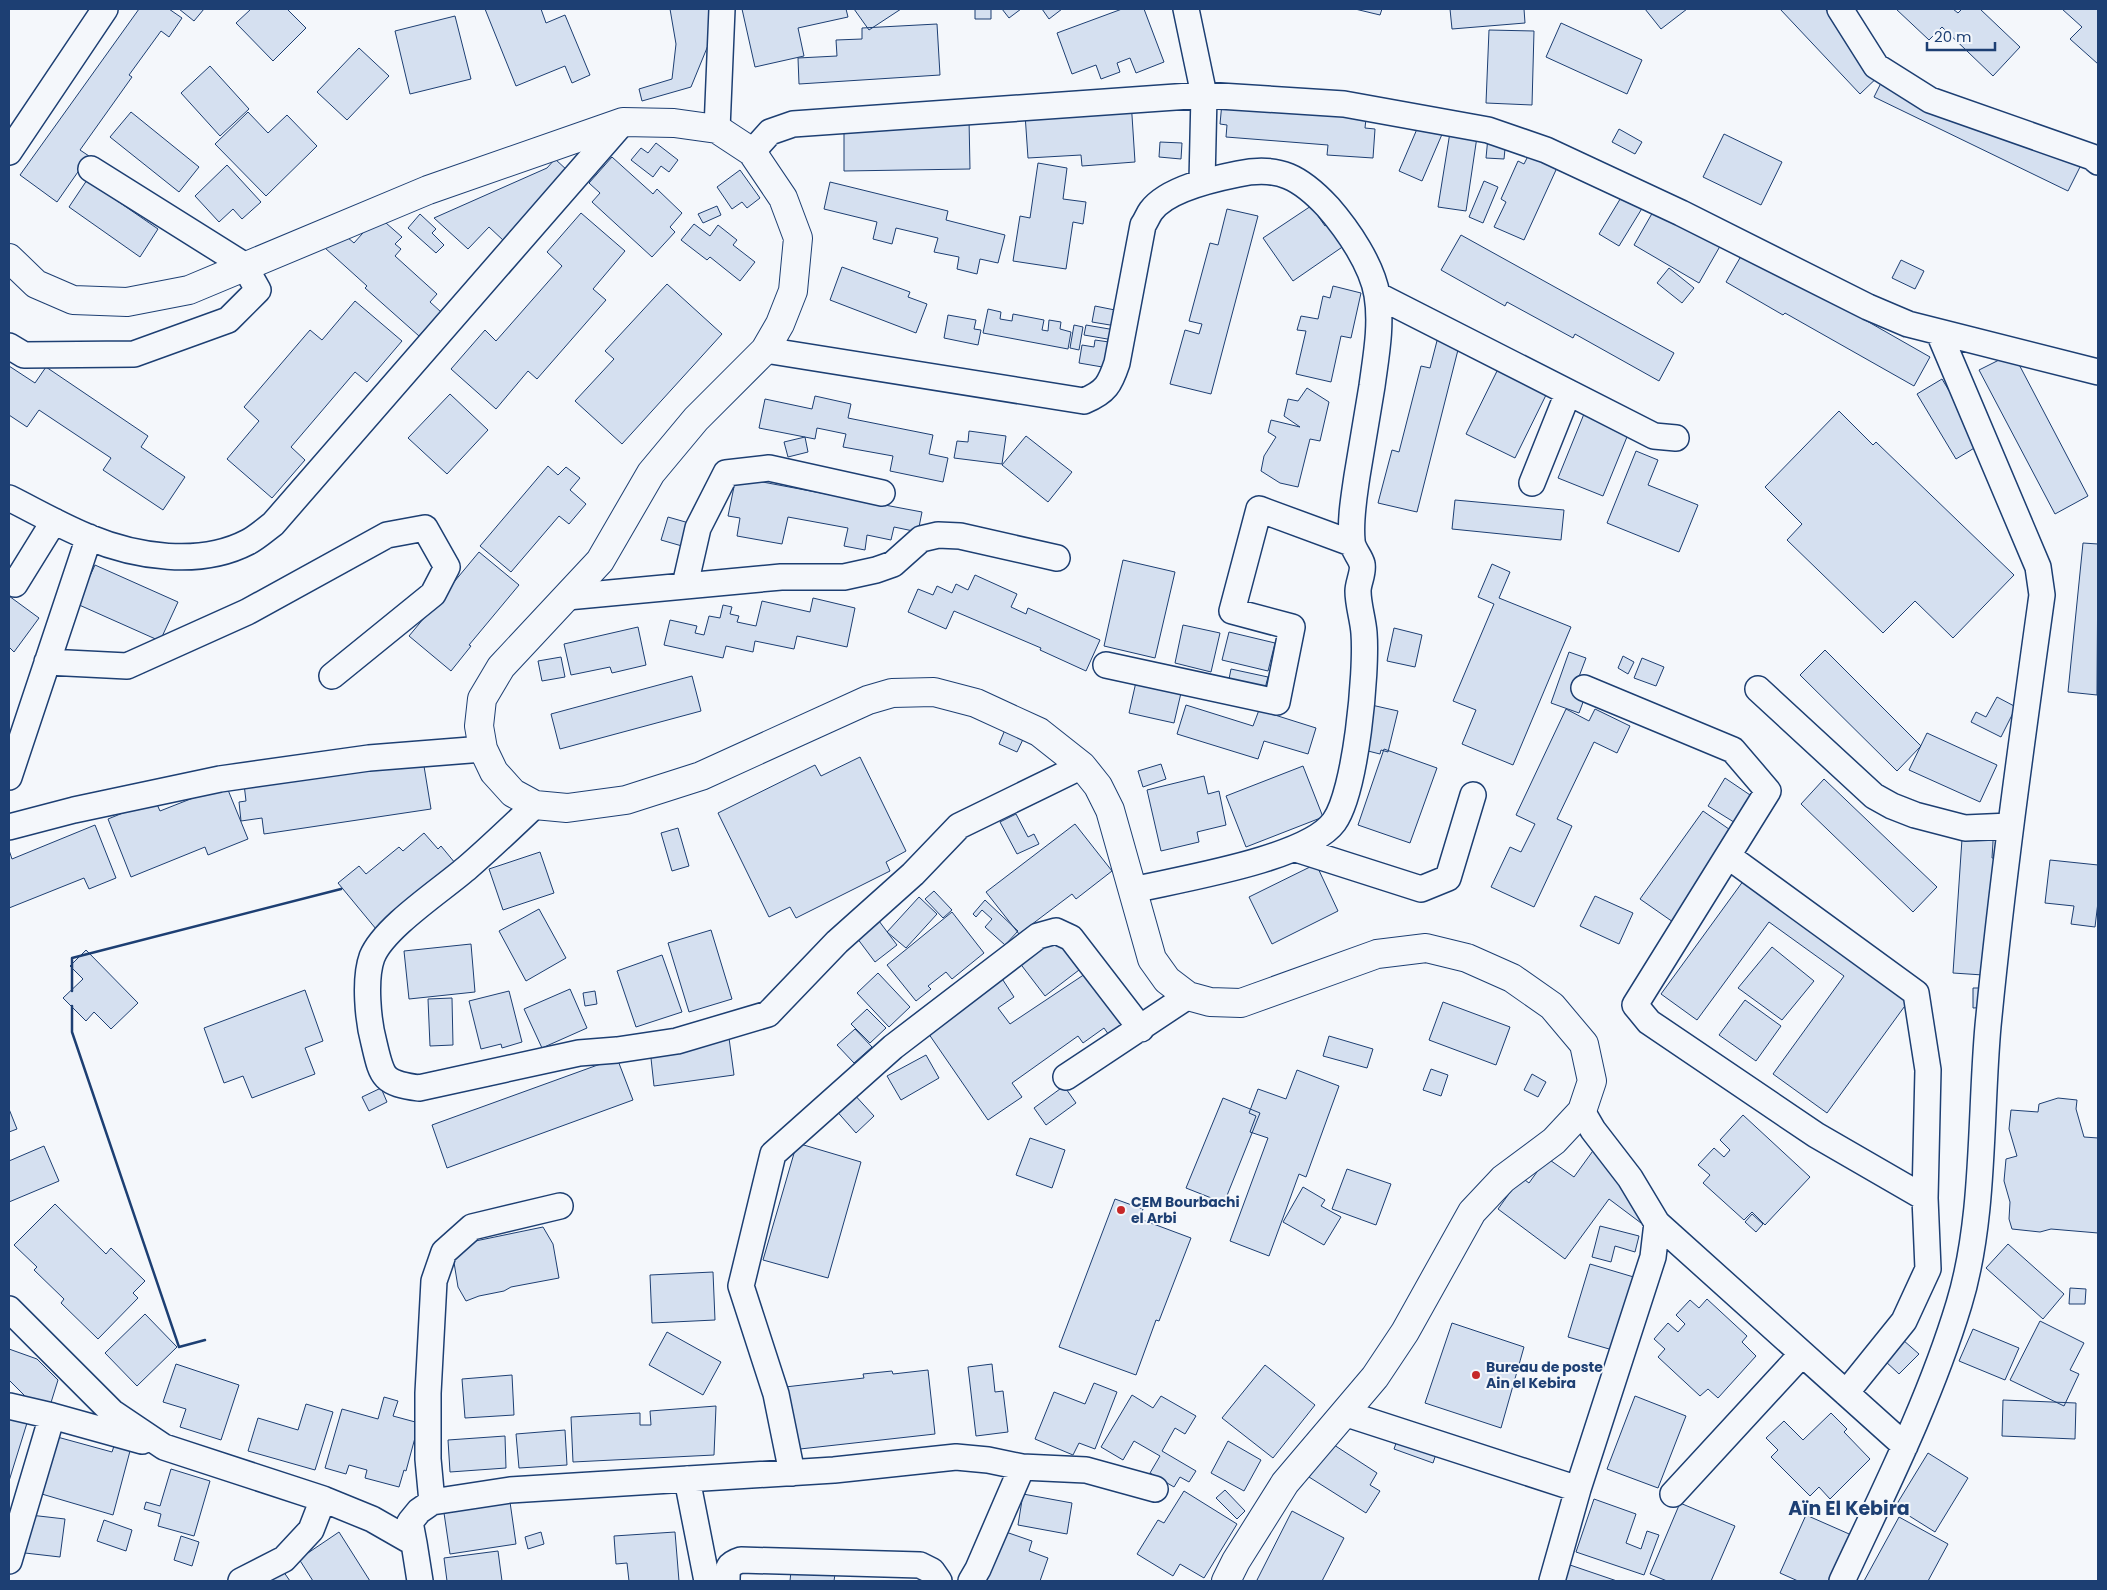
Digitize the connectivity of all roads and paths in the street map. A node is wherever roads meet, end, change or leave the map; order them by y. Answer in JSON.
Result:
{"nodes":[{"id":1,"x":106,"y":9,"type":"edge"},
{"id":2,"x":722,"y":9,"type":"edge"},
{"id":3,"x":1186,"y":9,"type":"edge"},
{"id":4,"x":1840,"y":9,"type":"edge"},
{"id":5,"x":1204,"y":95,"type":"junction"},
{"id":6,"x":623,"y":122,"type":"junction"},
{"id":7,"x":717,"y":129,"type":"junction"},
{"id":8,"x":9,"y":152,"type":"edge"},
{"id":9,"x":752,"y":152,"type":"junction"},
{"id":10,"x":2098,"y":162,"type":"edge"},
{"id":11,"x":91,"y":169,"type":"dead end"},
{"id":12,"x":1202,"y":182,"type":"junction"},
{"id":13,"x":9,"y":258,"type":"edge"},
{"id":14,"x":244,"y":265,"type":"junction"},
{"id":15,"x":1377,"y":295,"type":"junction"},
{"id":16,"x":1939,"y":333,"type":"junction"},
{"id":17,"x":9,"y":346,"type":"edge"},
{"id":18,"x":765,"y":350,"type":"junction"},
{"id":19,"x":2098,"y":372,"type":"edge"},
{"id":20,"x":1568,"y":393,"type":"junction"},
{"id":21,"x":1676,"y":438,"type":"dead end"},
{"id":22,"x":1532,"y":483,"type":"dead end"},
{"id":23,"x":882,"y":493,"type":"dead end"},
{"id":24,"x":9,"y":498,"type":"edge"},
{"id":25,"x":54,"y":520,"type":"junction"},
{"id":26,"x":88,"y":537,"type":"junction"},
{"id":27,"x":1352,"y":543,"type":"junction"},
{"id":28,"x":1057,"y":558,"type":"dead end"},
{"id":29,"x":9,"y":581,"type":"edge"},
{"id":30,"x":685,"y":585,"type":"junction"},
{"id":31,"x":567,"y":598,"type":"junction"},
{"id":32,"x":47,"y":662,"type":"junction"},
{"id":33,"x":1106,"y":665,"type":"dead end"},
{"id":34,"x":332,"y":676,"type":"dead end"},
{"id":35,"x":1584,"y":688,"type":"dead end"},
{"id":36,"x":1758,"y":689,"type":"dead end"},
{"id":37,"x":483,"y":749,"type":"junction"},
{"id":38,"x":1082,"y":766,"type":"junction"},
{"id":39,"x":9,"y":777,"type":"edge"},
{"id":40,"x":1473,"y":794,"type":"dead end"},
{"id":41,"x":535,"y":805,"type":"junction"},
{"id":42,"x":2010,"y":826,"type":"junction"},
{"id":43,"x":9,"y":827,"type":"edge"},
{"id":44,"x":1296,"y":849,"type":"junction"},
{"id":45,"x":1728,"y":856,"type":"junction"},
{"id":46,"x":1133,"y":890,"type":"junction"},
{"id":47,"x":1188,"y":996,"type":"junction"},
{"id":48,"x":1141,"y":1028,"type":"junction"},
{"id":49,"x":1066,"y":1077,"type":"dead end"},
{"id":50,"x":1582,"y":1111,"type":"junction"},
{"id":51,"x":1925,"y":1198,"type":"junction"},
{"id":52,"x":560,"y":1206,"type":"dead end"},
{"id":53,"x":1657,"y":1224,"type":"junction"},
{"id":54,"x":9,"y":1309,"type":"edge"},
{"id":55,"x":1802,"y":1354,"type":"junction"},
{"id":56,"x":1846,"y":1393,"type":"junction"},
{"id":57,"x":9,"y":1406,"type":"edge"},
{"id":58,"x":1344,"y":1413,"type":"junction"},
{"id":59,"x":52,"y":1416,"type":"junction"},
{"id":60,"x":1905,"y":1446,"type":"junction"},
{"id":61,"x":164,"y":1447,"type":"junction"},
{"id":62,"x":1022,"y":1467,"type":"junction"},
{"id":63,"x":792,"y":1473,"type":"junction"},
{"id":64,"x":687,"y":1479,"type":"junction"},
{"id":65,"x":1578,"y":1488,"type":"junction"},
{"id":66,"x":1155,"y":1489,"type":"dead end"},
{"id":67,"x":1673,"y":1494,"type":"dead end"},
{"id":68,"x":323,"y":1499,"type":"junction"},
{"id":69,"x":432,"y":1502,"type":"junction"},
{"id":70,"x":414,"y":1542,"type":"junction"},
{"id":71,"x":9,"y":1561,"type":"edge"},
{"id":72,"x":241,"y":1581,"type":"edge"},
{"id":73,"x":420,"y":1581,"type":"edge"},
{"id":74,"x":707,"y":1581,"type":"edge"},
{"id":75,"x":727,"y":1581,"type":"edge"},
{"id":76,"x":939,"y":1581,"type":"edge"},
{"id":77,"x":971,"y":1581,"type":"edge"},
{"id":78,"x":1226,"y":1581,"type":"edge"},
{"id":79,"x":1552,"y":1581,"type":"edge"},
{"id":80,"x":1842,"y":1581,"type":"edge"}],
"edges":[{"from":1,"to":8,"type":"street"},
{"from":2,"to":7,"type":"street"},
{"from":3,"to":5,"type":"street"},
{"from":4,"to":10,"type":"street"},
{"from":5,"to":9,"type":"street"},
{"from":5,"to":12,"type":"street"},
{"from":5,"to":16,"type":"street"},
{"from":6,"to":7,"type":"main road"},
{"from":6,"to":14,"type":"main road"},
{"from":6,"to":26,"type":"street"},
{"from":7,"to":9,"type":"main road"},
{"from":9,"to":18,"type":"main road"},
{"from":11,"to":14,"type":"street"},
{"from":12,"to":15,"type":"street"},
{"from":12,"to":18,"type":"street"},
{"from":13,"to":14,"type":"main road"},
{"from":14,"to":17,"type":"street"},
{"from":15,"to":20,"type":"street"},
{"from":15,"to":27,"type":"street"},
{"from":16,"to":19,"type":"street"},
{"from":16,"to":42,"type":"street"},
{"from":18,"to":31,"type":"main road"},
{"from":20,"to":21,"type":"street"},
{"from":20,"to":22,"type":"street"},
{"from":23,"to":30,"type":"street"},
{"from":24,"to":25,"type":"street"},
{"from":25,"to":26,"type":"street"},
{"from":25,"to":29,"type":"street"},
{"from":26,"to":32,"type":"street"},
{"from":27,"to":33,"type":"street"},
{"from":27,"to":44,"type":"street"},
{"from":28,"to":30,"type":"street"},
{"from":30,"to":31,"type":"street"},
{"from":31,"to":37,"type":"main road"},
{"from":32,"to":34,"type":"street"},
{"from":32,"to":39,"type":"street"},
{"from":35,"to":45,"type":"street"},
{"from":36,"to":42,"type":"street"},
{"from":37,"to":41,"type":"main road"},
{"from":37,"to":43,"type":"street"},
{"from":38,"to":41,"type":"main road"},
{"from":38,"to":41,"type":"street"},
{"from":38,"to":46,"type":"main road"},
{"from":40,"to":44,"type":"street"},
{"from":42,"to":60,"type":"street"},
{"from":44,"to":46,"type":"street"},
{"from":45,"to":51,"type":"street"},
{"from":45,"to":51,"type":"street"},
{"from":46,"to":47,"type":"main road"},
{"from":47,"to":48,"type":"street"},
{"from":47,"to":50,"type":"main road"},
{"from":48,"to":49,"type":"street"},
{"from":48,"to":63,"type":"street"},
{"from":50,"to":53,"type":"street"},
{"from":50,"to":58,"type":"main road"},
{"from":51,"to":56,"type":"street"},
{"from":52,"to":69,"type":"street"},
{"from":53,"to":55,"type":"street"},
{"from":53,"to":65,"type":"street"},
{"from":54,"to":61,"type":"street"},
{"from":55,"to":56,"type":"street"},
{"from":55,"to":67,"type":"street"},
{"from":56,"to":60,"type":"street"},
{"from":57,"to":59,"type":"street"},
{"from":58,"to":65,"type":"street"},
{"from":58,"to":78,"type":"main road"},
{"from":59,"to":61,"type":"street"},
{"from":59,"to":71,"type":"street"},
{"from":60,"to":80,"type":"street"},
{"from":61,"to":68,"type":"street"},
{"from":62,"to":63,"type":"street"},
{"from":62,"to":66,"type":"street"},
{"from":62,"to":77,"type":"street"},
{"from":63,"to":64,"type":"street"},
{"from":64,"to":69,"type":"street"},
{"from":64,"to":74,"type":"street"},
{"from":65,"to":79,"type":"street"},
{"from":68,"to":70,"type":"street"},
{"from":68,"to":72,"type":"street"},
{"from":69,"to":70,"type":"street"},
{"from":70,"to":73,"type":"street"},
{"from":75,"to":76,"type":"street"}]}
